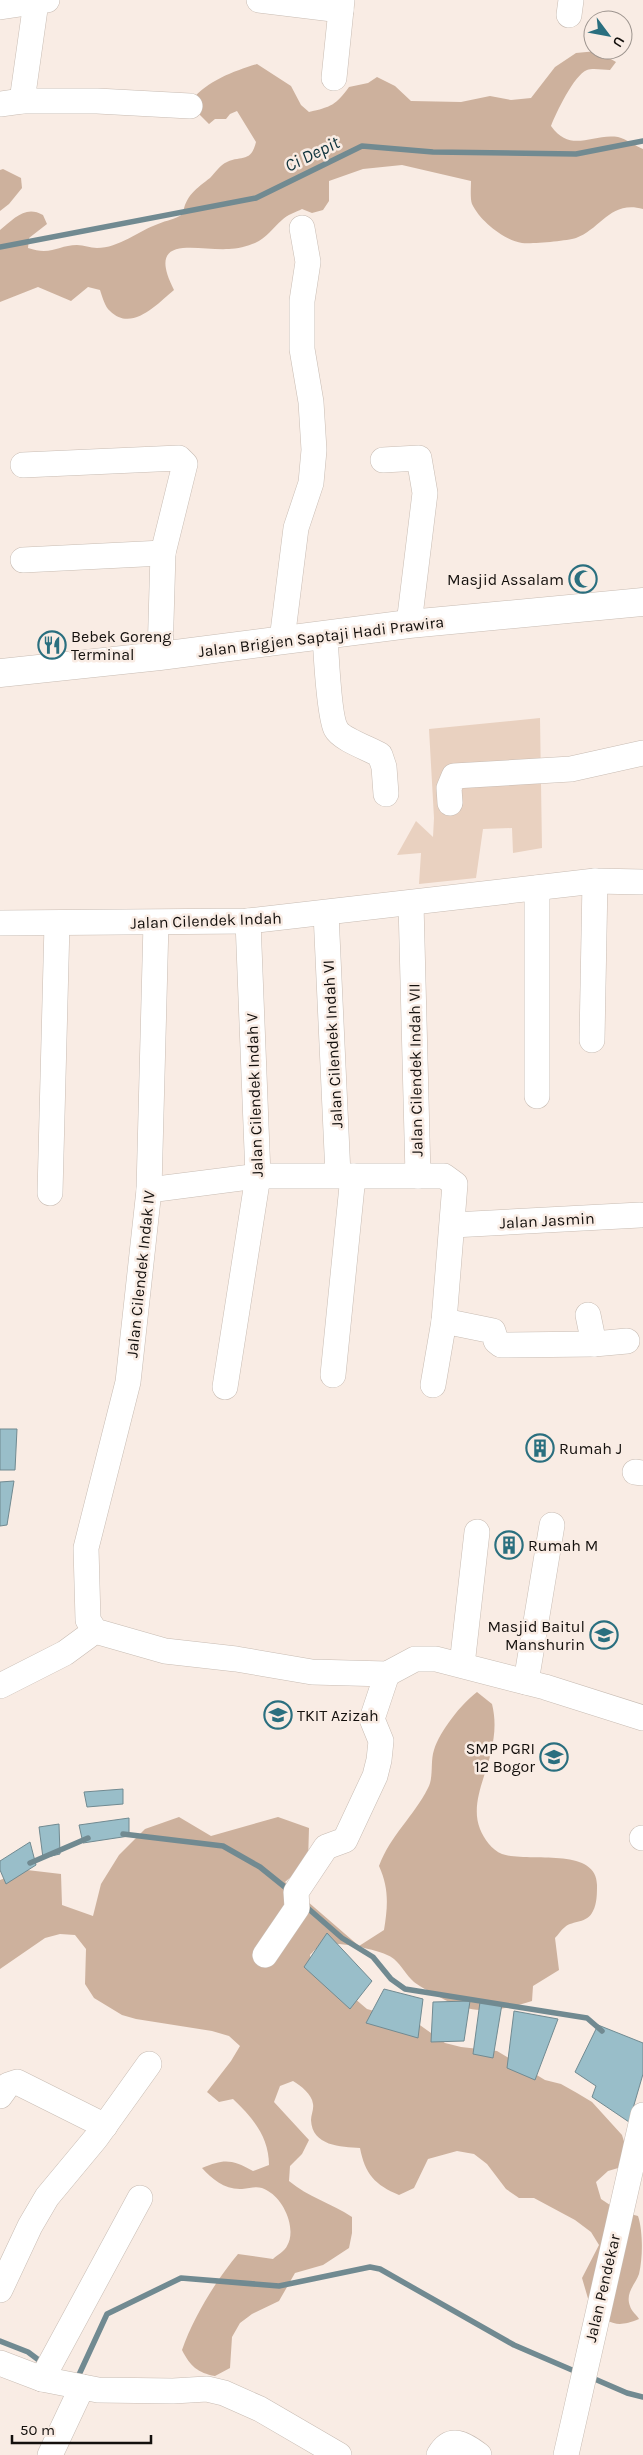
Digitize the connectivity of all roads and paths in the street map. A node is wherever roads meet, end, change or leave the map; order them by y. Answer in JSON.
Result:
{"nodes":[{"id":1,"x":259,"y":0,"type":"edge"},
{"id":2,"x":41,"y":1,"type":"edge"},
{"id":3,"x":342,"y":5,"type":"edge"},
{"id":4,"x":0,"y":7,"type":"edge"},
{"id":5,"x":334,"y":78,"type":"dead end"},
{"id":6,"x":11,"y":103,"type":"edge"},
{"id":7,"x":190,"y":106,"type":"dead end"},
{"id":8,"x":302,"y":228,"type":"dead end"},
{"id":9,"x":383,"y":460,"type":"dead end"},
{"id":10,"x":23,"y":465,"type":"dead end"},
{"id":11,"x":163,"y":553,"type":"junction"},
{"id":12,"x":23,"y":560,"type":"dead end"},
{"id":13,"x":643,"y":602,"type":"edge"},
{"id":14,"x":409,"y":624,"type":"junction"},
{"id":15,"x":325,"y":635,"type":"junction"},
{"id":16,"x":282,"y":640,"type":"junction"},
{"id":17,"x":160,"y":656,"type":"junction"},
{"id":18,"x":0,"y":673,"type":"edge"},
{"id":19,"x":643,"y":753,"type":"edge"},
{"id":20,"x":386,"y":794,"type":"dead end"},
{"id":21,"x":450,"y":803,"type":"dead end"},
{"id":22,"x":595,"y":881,"type":"junction"},
{"id":23,"x":643,"y":882,"type":"edge"},
{"id":24,"x":537,"y":888,"type":"junction"},
{"id":25,"x":411,"y":903,"type":"junction"},
{"id":26,"x":326,"y":913,"type":"junction"},
{"id":27,"x":248,"y":921,"type":"junction"},
{"id":28,"x":0,"y":923,"type":"edge"},
{"id":29,"x":57,"y":924,"type":"junction"},
{"id":30,"x":156,"y":924,"type":"junction"},
{"id":31,"x":592,"y":1040,"type":"dead end"},
{"id":32,"x":537,"y":1096,"type":"dead end"},
{"id":33,"x":345,"y":1175,"type":"junction"},
{"id":34,"x":258,"y":1176,"type":"junction"},
{"id":35,"x":418,"y":1176,"type":"junction"},
{"id":36,"x":149,"y":1190,"type":"junction"},
{"id":37,"x":50,"y":1193,"type":"dead end"},
{"id":38,"x":640,"y":1214,"type":"dead end"},
{"id":39,"x":453,"y":1225,"type":"junction"},
{"id":40,"x":588,"y":1315,"type":"dead end"},
{"id":41,"x":444,"y":1320,"type":"junction"},
{"id":42,"x":627,"y":1341,"type":"dead end"},
{"id":43,"x":594,"y":1344,"type":"junction"},
{"id":44,"x":333,"y":1375,"type":"dead end"},
{"id":45,"x":433,"y":1385,"type":"dead end"},
{"id":46,"x":225,"y":1387,"type":"dead end"},
{"id":47,"x":552,"y":1525,"type":"dead end"},
{"id":48,"x":477,"y":1532,"type":"dead end"},
{"id":49,"x":92,"y":1625,"type":"junction"},
{"id":50,"x":462,"y":1665,"type":"junction"},
{"id":51,"x":387,"y":1674,"type":"junction"},
{"id":52,"x":526,"y":1682,"type":"junction"},
{"id":53,"x":0,"y":1686,"type":"edge"},
{"id":54,"x":643,"y":1718,"type":"edge"},
{"id":55,"x":265,"y":1955,"type":"dead end"},
{"id":56,"x":149,"y":2064,"type":"dead end"},
{"id":57,"x":0,"y":2096,"type":"edge"},
{"id":58,"x":642,"y":2118,"type":"edge"},
{"id":59,"x":105,"y":2126,"type":"junction"},
{"id":60,"x":140,"y":2198,"type":"dead end"},
{"id":61,"x":0,"y":2290,"type":"edge"},
{"id":62,"x":0,"y":2363,"type":"edge"},
{"id":63,"x":42,"y":2379,"type":"junction"},
{"id":64,"x":82,"y":2387,"type":"junction"},
{"id":65,"x":50,"y":2455,"type":"edge"},
{"id":66,"x":339,"y":2455,"type":"edge"},
{"id":67,"x":439,"y":2455,"type":"edge"},
{"id":68,"x":479,"y":2455,"type":"edge"},
{"id":69,"x":566,"y":2455,"type":"edge"}],
"edges":[{"from":1,"to":3,"type":"street"},
{"from":2,"to":4,"type":"street"},
{"from":2,"to":6,"type":"street"},
{"from":3,"to":5,"type":"street"},
{"from":6,"to":7,"type":"street"},
{"from":8,"to":16,"type":"street"},
{"from":9,"to":14,"type":"street"},
{"from":10,"to":11,"type":"street"},
{"from":11,"to":12,"type":"street"},
{"from":11,"to":17,"type":"street"},
{"from":13,"to":14,"type":"main road","name":"Jalan Brigjen Saptaji Hadi Prawira"},
{"from":14,"to":15,"type":"main road","name":"Jalan Brigjen Saptaji Hadi Prawira"},
{"from":15,"to":16,"type":"main road","name":"Jalan Brigjen Saptaji Hadi Prawira"},
{"from":15,"to":20,"type":"street"},
{"from":16,"to":17,"type":"main road","name":"Jalan Brigjen Saptaji Hadi Prawira"},
{"from":17,"to":18,"type":"main road","name":"Jalan Brigjen Saptaji Hadi Prawira"},
{"from":19,"to":21,"type":"street"},
{"from":22,"to":23,"type":"street","name":"Jalan Cilendek Indah"},
{"from":22,"to":24,"type":"street","name":"Jalan Cilendek Indah"},
{"from":22,"to":31,"type":"street"},
{"from":24,"to":25,"type":"street","name":"Jalan Cilendek Indah"},
{"from":24,"to":32,"type":"street"},
{"from":25,"to":26,"type":"street","name":"Jalan Cilendek Indah"},
{"from":25,"to":35,"type":"street","name":"Jalan Cilendek Indah VII"},
{"from":26,"to":27,"type":"street","name":"Jalan Cilendek Indah"},
{"from":26,"to":33,"type":"street","name":"Jalan Cilendek Indah VI"},
{"from":27,"to":30,"type":"street","name":"Jalan Cilendek Indah"},
{"from":27,"to":34,"type":"street","name":"Jalan Cilendek Indah V"},
{"from":28,"to":29,"type":"street","name":"Jalan Cilendek Indah"},
{"from":29,"to":30,"type":"street","name":"Jalan Cilendek Indah"},
{"from":29,"to":37,"type":"street"},
{"from":30,"to":36,"type":"street","name":"Jalan Cilendek Indak IV"},
{"from":33,"to":34,"type":"street"},
{"from":33,"to":35,"type":"street"},
{"from":33,"to":44,"type":"street","name":"Jalan Cilendek Indah VI"},
{"from":34,"to":36,"type":"street"},
{"from":34,"to":46,"type":"street","name":"Jalan Cilendek Indah V"},
{"from":35,"to":39,"type":"street","name":"Jalan Cilendek Indah VII"},
{"from":36,"to":49,"type":"street","name":"Jalan Cilendek Indak IV"},
{"from":38,"to":39,"type":"street","name":"Jalan Jasmin"},
{"from":39,"to":41,"type":"street","name":"Jalan Cilendek Indah VII"},
{"from":40,"to":43,"type":"street"},
{"from":41,"to":43,"type":"street"},
{"from":41,"to":45,"type":"street","name":"Jalan Cilendek Indah VII"},
{"from":42,"to":43,"type":"street"},
{"from":47,"to":52,"type":"street"},
{"from":48,"to":50,"type":"street"},
{"from":49,"to":51,"type":"street"},
{"from":49,"to":53,"type":"street"},
{"from":50,"to":51,"type":"street"},
{"from":50,"to":52,"type":"street"},
{"from":51,"to":55,"type":"street"},
{"from":52,"to":54,"type":"street"},
{"from":56,"to":59,"type":"street"},
{"from":57,"to":59,"type":"street"},
{"from":58,"to":69,"type":"street","name":"Jalan Pendekar"},
{"from":59,"to":61,"type":"street"},
{"from":60,"to":63,"type":"street"},
{"from":62,"to":63,"type":"street"},
{"from":63,"to":64,"type":"street"},
{"from":64,"to":65,"type":"street"},
{"from":64,"to":66,"type":"street"},
{"from":67,"to":68,"type":"street"}]}
